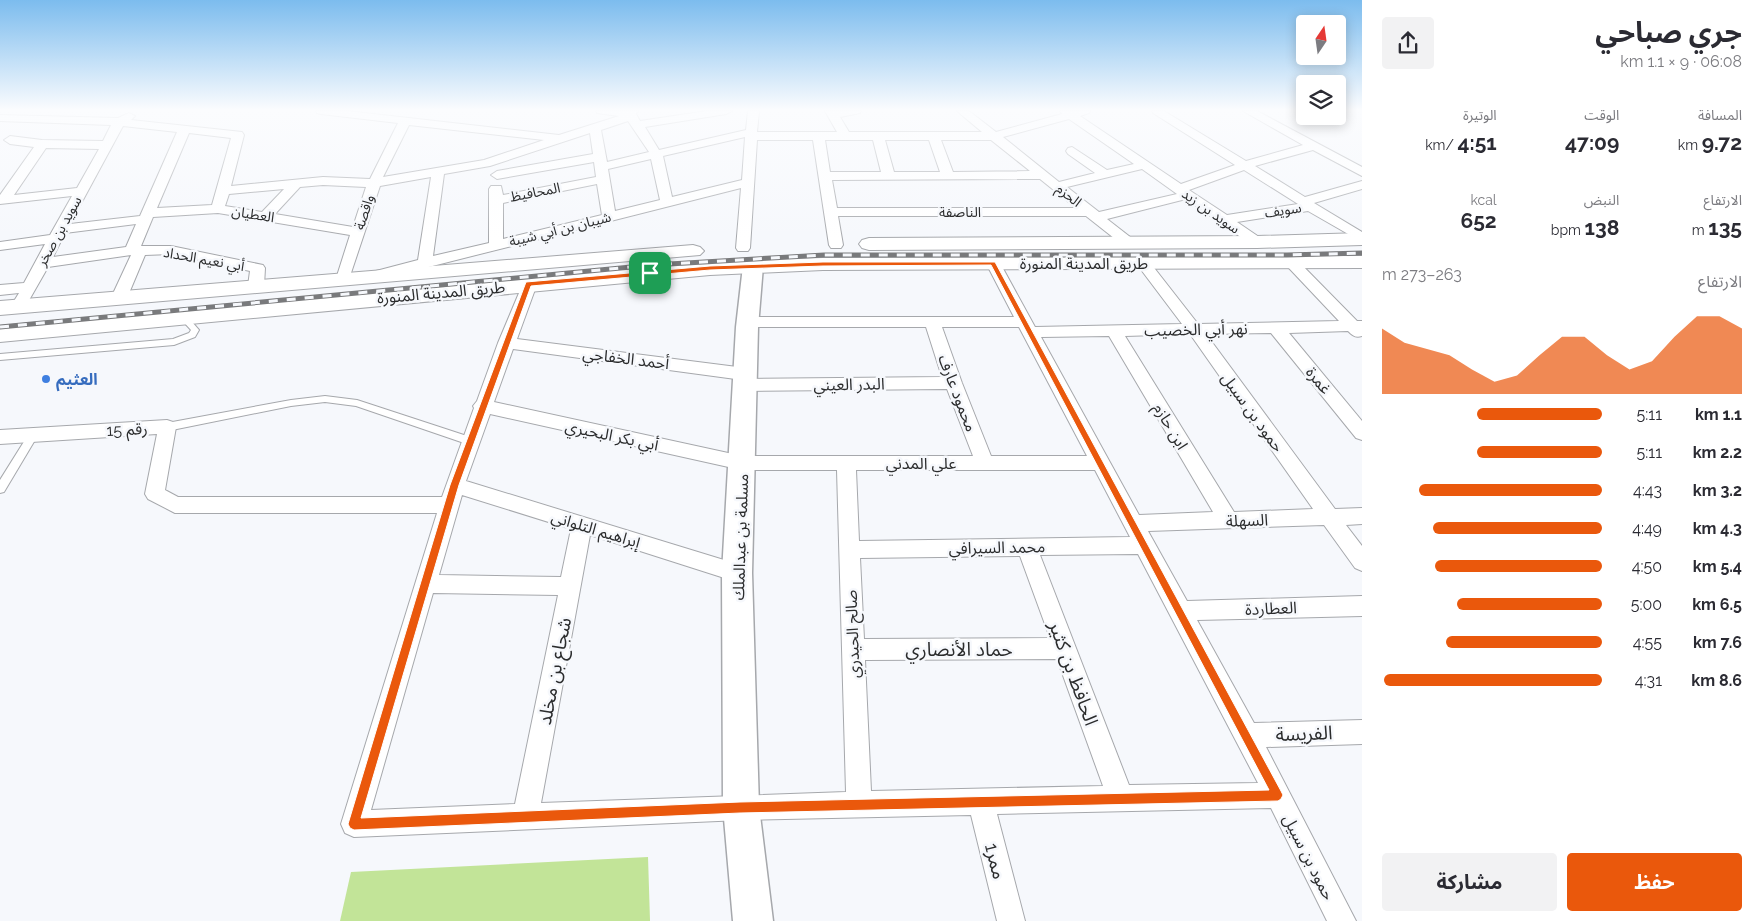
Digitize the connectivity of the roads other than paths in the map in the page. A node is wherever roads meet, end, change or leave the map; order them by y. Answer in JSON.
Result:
{"nodes":[{"id":1,"x":35,"y":154,"type":"edge"},
{"id":2,"x":101,"y":154,"type":"edge"},
{"id":3,"x":172,"y":154,"type":"edge"},
{"id":4,"x":233,"y":154,"type":"edge"},
{"id":5,"x":388,"y":154,"type":"edge"},
{"id":6,"x":515,"y":154,"type":"edge"},
{"id":7,"x":600,"y":154,"type":"edge"},
{"id":8,"x":656,"y":154,"type":"joint"},
{"id":9,"x":750,"y":154,"type":"edge"},
{"id":10,"x":821,"y":154,"type":"edge"},
{"id":11,"x":883,"y":154,"type":"edge"},
{"id":12,"x":940,"y":154,"type":"edge"},
{"id":13,"x":1018,"y":154,"type":"edge"},
{"id":14,"x":1076,"y":154,"type":"edge"},
{"id":15,"x":1128,"y":154,"type":"edge"},
{"id":16,"x":1228,"y":154,"type":"edge"},
{"id":17,"x":1285,"y":154,"type":"edge"},
{"id":18,"x":1329,"y":154,"type":"edge"},
{"id":19,"x":496,"y":160,"type":"junction"},
{"id":20,"x":1144,"y":165,"type":"junction"},
{"id":21,"x":1246,"y":165,"type":"junction"},
{"id":22,"x":541,"y":168,"type":"junction"},
{"id":23,"x":602,"y":168,"type":"junction"},
{"id":24,"x":438,"y":172,"type":"junction"},
{"id":25,"x":1362,"y":172,"type":"edge"},
{"id":26,"x":1043,"y":174,"type":"junction"},
{"id":27,"x":1104,"y":174,"type":"junction"},
{"id":28,"x":496,"y":175,"type":"junction"},
{"id":29,"x":888,"y":175,"type":"junction"},
{"id":30,"x":948,"y":175,"type":"junction"},
{"id":31,"x":825,"y":176,"type":"junction"},
{"id":32,"x":748,"y":182,"type":"junction"},
{"id":33,"x":374,"y":183,"type":"junction"},
{"id":34,"x":296,"y":184,"type":"junction"},
{"id":35,"x":1362,"y":185,"type":"edge"},
{"id":36,"x":1057,"y":186,"type":"junction"},
{"id":37,"x":545,"y":190,"type":"junction"},
{"id":38,"x":82,"y":191,"type":"junction"},
{"id":39,"x":222,"y":192,"type":"junction"},
{"id":40,"x":1183,"y":192,"type":"junction"},
{"id":41,"x":2,"y":200,"type":"edge"},
{"id":42,"x":496,"y":200,"type":"junction"},
{"id":43,"x":667,"y":202,"type":"junction"},
{"id":44,"x":1308,"y":204,"type":"junction"},
{"id":45,"x":218,"y":208,"type":"junction"},
{"id":46,"x":830,"y":212,"type":"junction"},
{"id":47,"x":1094,"y":215,"type":"junction"},
{"id":48,"x":146,"y":216,"type":"junction"},
{"id":49,"x":266,"y":216,"type":"junction"},
{"id":50,"x":610,"y":217,"type":"junction"},
{"id":51,"x":1224,"y":220,"type":"junction"},
{"id":52,"x":358,"y":232,"type":"junction"},
{"id":53,"x":58,"y":235,"type":"junction"},
{"id":54,"x":1362,"y":238,"type":"edge"},
{"id":55,"x":1257,"y":242,"type":"junction"},
{"id":56,"x":1129,"y":243,"type":"junction"},
{"id":57,"x":496,"y":245,"type":"junction"},
{"id":58,"x":836,"y":245,"type":"junction"},
{"id":59,"x":0,"y":246,"type":"edge"},
{"id":60,"x":136,"y":251,"type":"junction"},
{"id":61,"x":748,"y":257,"type":"junction"},
{"id":62,"x":1362,"y":262,"type":"edge"},
{"id":63,"x":42,"y":263,"type":"junction"},
{"id":64,"x":425,"y":263,"type":"junction"},
{"id":65,"x":993,"y":263,"type":"junction"},
{"id":66,"x":1143,"y":263,"type":"junction"},
{"id":67,"x":1292,"y":263,"type":"junction"},
{"id":68,"x":372,"y":276,"type":"junction"},
{"id":69,"x":343,"y":279,"type":"junction"},
{"id":70,"x":529,"y":284,"type":"junction"},
{"id":71,"x":256,"y":286,"type":"junction"},
{"id":72,"x":29,"y":287,"type":"junction"},
{"id":73,"x":0,"y":290,"type":"edge"},
{"id":74,"x":120,"y":298,"type":"junction"},
{"id":75,"x":9,"y":307,"type":"edge"},
{"id":76,"x":183,"y":316,"type":"junction"},
{"id":77,"x":747,"y":322,"type":"junction"},
{"id":78,"x":932,"y":322,"type":"junction"},
{"id":79,"x":1027,"y":327,"type":"junction"},
{"id":80,"x":1276,"y":328,"type":"junction"},
{"id":81,"x":1194,"y":329,"type":"junction"},
{"id":82,"x":1359,"y":330,"type":"edge"},
{"id":83,"x":1114,"y":331,"type":"junction"},
{"id":84,"x":0,"y":334,"type":"edge"},
{"id":85,"x":506,"y":343,"type":"junction"},
{"id":86,"x":0,"y":357,"type":"edge"},
{"id":87,"x":745,"y":379,"type":"junction"},
{"id":88,"x":953,"y":383,"type":"junction"},
{"id":89,"x":482,"y":406,"type":"junction"},
{"id":90,"x":167,"y":427,"type":"junction"},
{"id":91,"x":1362,"y":432,"type":"edge"},
{"id":92,"x":33,"y":434,"type":"junction"},
{"id":93,"x":0,"y":436,"type":"edge"},
{"id":94,"x":470,"y":441,"type":"junction"},
{"id":95,"x":742,"y":463,"type":"junction"},
{"id":96,"x":846,"y":463,"type":"junction"},
{"id":97,"x":985,"y":463,"type":"junction"},
{"id":98,"x":1100,"y":463,"type":"junction"},
{"id":99,"x":455,"y":485,"type":"junction"},
{"id":100,"x":0,"y":489,"type":"edge"},
{"id":101,"x":449,"y":505,"type":"junction"},
{"id":102,"x":1362,"y":516,"type":"edge"},
{"id":103,"x":1329,"y":517,"type":"junction"},
{"id":104,"x":1228,"y":520,"type":"junction"},
{"id":105,"x":1133,"y":523,"type":"junction"},
{"id":106,"x":582,"y":524,"type":"junction"},
{"id":107,"x":1144,"y":545,"type":"junction"},
{"id":108,"x":1027,"y":547,"type":"junction"},
{"id":109,"x":849,"y":550,"type":"junction"},
{"id":110,"x":1362,"y":562,"type":"edge"},
{"id":111,"x":737,"y":573,"type":"junction"},
{"id":112,"x":425,"y":584,"type":"junction"},
{"id":113,"x":570,"y":586,"type":"junction"},
{"id":114,"x":1362,"y":606,"type":"edge"},
{"id":115,"x":1180,"y":611,"type":"junction"},
{"id":116,"x":1065,"y":648,"type":"junction"},
{"id":117,"x":853,"y":650,"type":"junction"},
{"id":118,"x":1362,"y":732,"type":"edge"},
{"id":119,"x":1247,"y":735,"type":"junction"},
{"id":120,"x":1278,"y":795,"type":"junction"},
{"id":121,"x":1121,"y":799,"type":"junction"},
{"id":122,"x":981,"y":802,"type":"junction"},
{"id":123,"x":859,"y":804,"type":"junction"},
{"id":124,"x":740,"y":807,"type":"junction"},
{"id":125,"x":526,"y":817,"type":"junction"},
{"id":126,"x":736,"y":921,"type":"edge"},
{"id":127,"x":753,"y":921,"type":"edge"},
{"id":128,"x":1011,"y":921,"type":"edge"},
{"id":129,"x":1342,"y":921,"type":"edge"}],
"edges":[{"from":1,"to":41,"type":"street"},
{"from":2,"to":38,"type":"street","name":"سويد بن صخر"},
{"from":3,"to":48,"type":"street"},
{"from":4,"to":39,"type":"street"},
{"from":5,"to":33,"type":"street","name":"واقصة"},
{"from":6,"to":19,"type":"street"},
{"from":7,"to":23,"type":"street"},
{"from":8,"to":23,"type":"street","name":"المحافيظ"},
{"from":8,"to":43,"type":"street"},
{"from":9,"to":32,"type":"street","name":"مسلمة بن عبدالملك"},
{"from":10,"to":31,"type":"street"},
{"from":11,"to":29,"type":"street"},
{"from":12,"to":30,"type":"street"},
{"from":13,"to":26,"type":"street","name":"الحزم"},
{"from":14,"to":27,"type":"street"},
{"from":15,"to":20,"type":"street","name":"سويد بن زيد"},
{"from":16,"to":21,"type":"street"},
{"from":17,"to":21,"type":"street","name":"الناصفة"},
{"from":18,"to":25,"type":"street"},
{"from":19,"to":24,"type":"street"},
{"from":19,"to":28,"type":"street"},
{"from":20,"to":27,"type":"street"},
{"from":20,"to":40,"type":"street","name":"سويد بن زيد"},
{"from":21,"to":40,"type":"street","name":"الناصفة"},
{"from":21,"to":44,"type":"street"},
{"from":22,"to":23,"type":"street"},
{"from":22,"to":28,"type":"street"},
{"from":22,"to":37,"type":"street"},
{"from":23,"to":37,"type":"street","name":"المحافيظ"},
{"from":23,"to":50,"type":"street"},
{"from":24,"to":33,"type":"street"},
{"from":24,"to":64,"type":"street"},
{"from":26,"to":30,"type":"street"},
{"from":26,"to":36,"type":"street","name":"الحزم"},
{"from":27,"to":36,"type":"street"},
{"from":28,"to":42,"type":"street"},
{"from":29,"to":30,"type":"street"},
{"from":29,"to":31,"type":"street"},
{"from":31,"to":46,"type":"street"},
{"from":32,"to":43,"type":"street","name":"شيبان بن أبي شيبة"},
{"from":32,"to":61,"type":"street","name":"مسلمة بن عبدالملك"},
{"from":33,"to":34,"type":"street"},
{"from":33,"to":52,"type":"street","name":"واقصة"},
{"from":34,"to":39,"type":"street"},
{"from":34,"to":49,"type":"street"},
{"from":35,"to":44,"type":"street","name":"سويف"},
{"from":36,"to":47,"type":"street","name":"الحزم"},
{"from":37,"to":42,"type":"street","name":"المحافيظ"},
{"from":38,"to":41,"type":"street"},
{"from":38,"to":53,"type":"street","name":"سويد بن صخر"},
{"from":39,"to":45,"type":"street"},
{"from":40,"to":47,"type":"street","name":"الناصفة"},
{"from":40,"to":51,"type":"street","name":"سويد بن زيد"},
{"from":42,"to":57,"type":"street"},
{"from":43,"to":50,"type":"street","name":"شيبان بن أبي شيبة"},
{"from":44,"to":51,"type":"street","name":"سويف"},
{"from":44,"to":54,"type":"street"},
{"from":45,"to":48,"type":"street","name":"العطيان"},
{"from":45,"to":49,"type":"street","name":"العطيان"},
{"from":46,"to":47,"type":"street","name":"الناصفة"},
{"from":46,"to":58,"type":"street"},
{"from":47,"to":56,"type":"street","name":"الحزم"},
{"from":48,"to":53,"type":"street","name":"العطيان"},
{"from":48,"to":60,"type":"street"},
{"from":49,"to":52,"type":"street","name":"العطيان"},
{"from":50,"to":57,"type":"street","name":"شيبان بن أبي شيبة"},
{"from":51,"to":55,"type":"street","name":"سويد بن زيد"},
{"from":52,"to":69,"type":"street","name":"واقصة"},
{"from":53,"to":59,"type":"street","name":"العطيان"},
{"from":53,"to":63,"type":"street","name":"سويد بن صخر"},
{"from":54,"to":55,"type":"main road","name":"طريق المدينة المنورة"},
{"from":55,"to":56,"type":"main road","name":"طريق المدينة المنورة"},
{"from":56,"to":58,"type":"main road","name":"طريق المدينة المنورة"},
{"from":57,"to":64,"type":"street","name":"شيبان بن أبي شيبة"},
{"from":58,"to":61,"type":"main road","name":"طريق المدينة المنورة"},
{"from":60,"to":63,"type":"street","name":"أبي نعيم الحداد"},
{"from":60,"to":71,"type":"street","name":"أبي نعيم الحداد"},
{"from":60,"to":74,"type":"street"},
{"from":61,"to":65,"type":"main road","name":"طريق المدينة المنورة"},
{"from":61,"to":68,"type":"main road","name":"طريق المدينة المنورة"},
{"from":61,"to":70,"type":"main road","name":"طريق المدينة المنورة"},
{"from":61,"to":77,"type":"main road","name":"مسلمة بن عبدالملك"},
{"from":62,"to":67,"type":"main road","name":"طريق المدينة المنورة"},
{"from":63,"to":72,"type":"street","name":"سويد بن صخر"},
{"from":64,"to":68,"type":"street","name":"شيبان بن أبي شيبة"},
{"from":65,"to":66,"type":"main road","name":"طريق المدينة المنورة"},
{"from":65,"to":79,"type":"street","name":"حمود بن سبيل"},
{"from":66,"to":67,"type":"main road","name":"طريق المدينة المنورة"},
{"from":66,"to":81,"type":"street","name":"حمود بن سبيل"},
{"from":67,"to":82,"type":"street"},
{"from":68,"to":69,"type":"main road","name":"طريق المدينة المنورة"},
{"from":69,"to":71,"type":"main road","name":"طريق المدينة المنورة"},
{"from":70,"to":76,"type":"main road","name":"طريق المدينة المنورة"},
{"from":70,"to":85,"type":"street"},
{"from":71,"to":74,"type":"main road","name":"طريق المدينة المنورة"},
{"from":72,"to":73,"type":"street"},
{"from":72,"to":75,"type":"street","name":"سويد بن صخر"},
{"from":74,"to":75,"type":"main road","name":"طريق المدينة المنورة"},
{"from":76,"to":84,"type":"main road","name":"طريق المدينة المنورة"},
{"from":76,"to":86,"type":"lane"},
{"from":77,"to":78,"type":"street","name":"نهر أبي الخصيب"},
{"from":77,"to":87,"type":"main road","name":"مسلمة بن عبدالملك"},
{"from":78,"to":79,"type":"street","name":"نهر أبي الخصيب"},
{"from":78,"to":88,"type":"street","name":"محمود عارف"},
{"from":79,"to":83,"type":"street","name":"نهر أبي الخصيب"},
{"from":79,"to":98,"type":"street","name":"حمود بن سبيل"},
{"from":80,"to":81,"type":"street","name":"نهر أبي الخصيب"},
{"from":80,"to":82,"type":"street","name":"نهر أبي الخصيب"},
{"from":80,"to":91,"type":"street","name":"غمرة"},
{"from":81,"to":83,"type":"street","name":"نهر أبي الخصيب"},
{"from":81,"to":103,"type":"street","name":"حمود بن سبيل"},
{"from":83,"to":104,"type":"street","name":"ابن حازم"},
{"from":85,"to":87,"type":"street","name":"أحمد الخفاجي"},
{"from":85,"to":89,"type":"street"},
{"from":87,"to":88,"type":"street","name":"البدر العيني"},
{"from":87,"to":95,"type":"main road","name":"مسلمة بن عبدالملك"},
{"from":88,"to":97,"type":"street","name":"محمود عارف"},
{"from":89,"to":94,"type":"street"},
{"from":89,"to":95,"type":"street","name":"أبي بكر البحيري"},
{"from":90,"to":92,"type":"street","name":"رقم 15"},
{"from":90,"to":94,"type":"lane"},
{"from":90,"to":101,"type":"street","name":"رقم 15"},
{"from":92,"to":93,"type":"street","name":"رقم 15"},
{"from":92,"to":100,"type":"lane"},
{"from":94,"to":99,"type":"street"},
{"from":95,"to":96,"type":"street","name":"علي المدني"},
{"from":95,"to":111,"type":"main road","name":"مسلمة بن عبدالملك"},
{"from":96,"to":97,"type":"street","name":"علي المدني"},
{"from":96,"to":109,"type":"street","name":"صالح الحيدري"},
{"from":97,"to":98,"type":"street","name":"علي المدني"},
{"from":98,"to":105,"type":"street","name":"حمود بن سبيل"},
{"from":99,"to":101,"type":"street"},
{"from":99,"to":106,"type":"street","name":"إبراهيم التلواني"},
{"from":101,"to":112,"type":"street"},
{"from":102,"to":103,"type":"street","name":"السهلة"},
{"from":103,"to":104,"type":"street","name":"السهلة"},
{"from":103,"to":110,"type":"street","name":"حمود بن سبيل"},
{"from":104,"to":105,"type":"street","name":"السهلة"},
{"from":105,"to":107,"type":"street","name":"حمود بن سبيل"},
{"from":106,"to":111,"type":"street","name":"إبراهيم التلواني"},
{"from":106,"to":113,"type":"street","name":"شجاع بن مخلد"},
{"from":107,"to":108,"type":"street","name":"محمد السيرافي"},
{"from":107,"to":115,"type":"street","name":"حمود بن سبيل"},
{"from":108,"to":109,"type":"street","name":"محمد السيرافي"},
{"from":108,"to":116,"type":"street","name":"الحافظ بن كثير"},
{"from":109,"to":117,"type":"street","name":"صالح الحيدري"},
{"from":111,"to":124,"type":"main road","name":"مسلمة بن عبدالملك"},
{"from":112,"to":113,"type":"street"},
{"from":112,"to":125,"type":"street"},
{"from":113,"to":125,"type":"street","name":"شجاع بن مخلد"},
{"from":114,"to":115,"type":"street","name":"العطاردة"},
{"from":115,"to":119,"type":"street","name":"حمود بن سبيل"},
{"from":116,"to":117,"type":"street","name":"حماد الأنصاري"},
{"from":116,"to":121,"type":"street","name":"الحافظ بن كثير"},
{"from":117,"to":123,"type":"street","name":"صالح الحيدري"},
{"from":118,"to":119,"type":"street","name":"الفريسة"},
{"from":119,"to":120,"type":"street","name":"حمود بن سبيل"},
{"from":120,"to":121,"type":"street"},
{"from":120,"to":129,"type":"street","name":"حمود بن سبيل"},
{"from":121,"to":122,"type":"street"},
{"from":122,"to":123,"type":"street"},
{"from":122,"to":128,"type":"street","name":"ممر1"},
{"from":123,"to":124,"type":"street"},
{"from":124,"to":125,"type":"street"},
{"from":124,"to":126,"type":"main road","name":"مسلمة بن عبدالملك"},
{"from":124,"to":127,"type":"main road","name":"مسلمة بن عبدالملك"}]}
